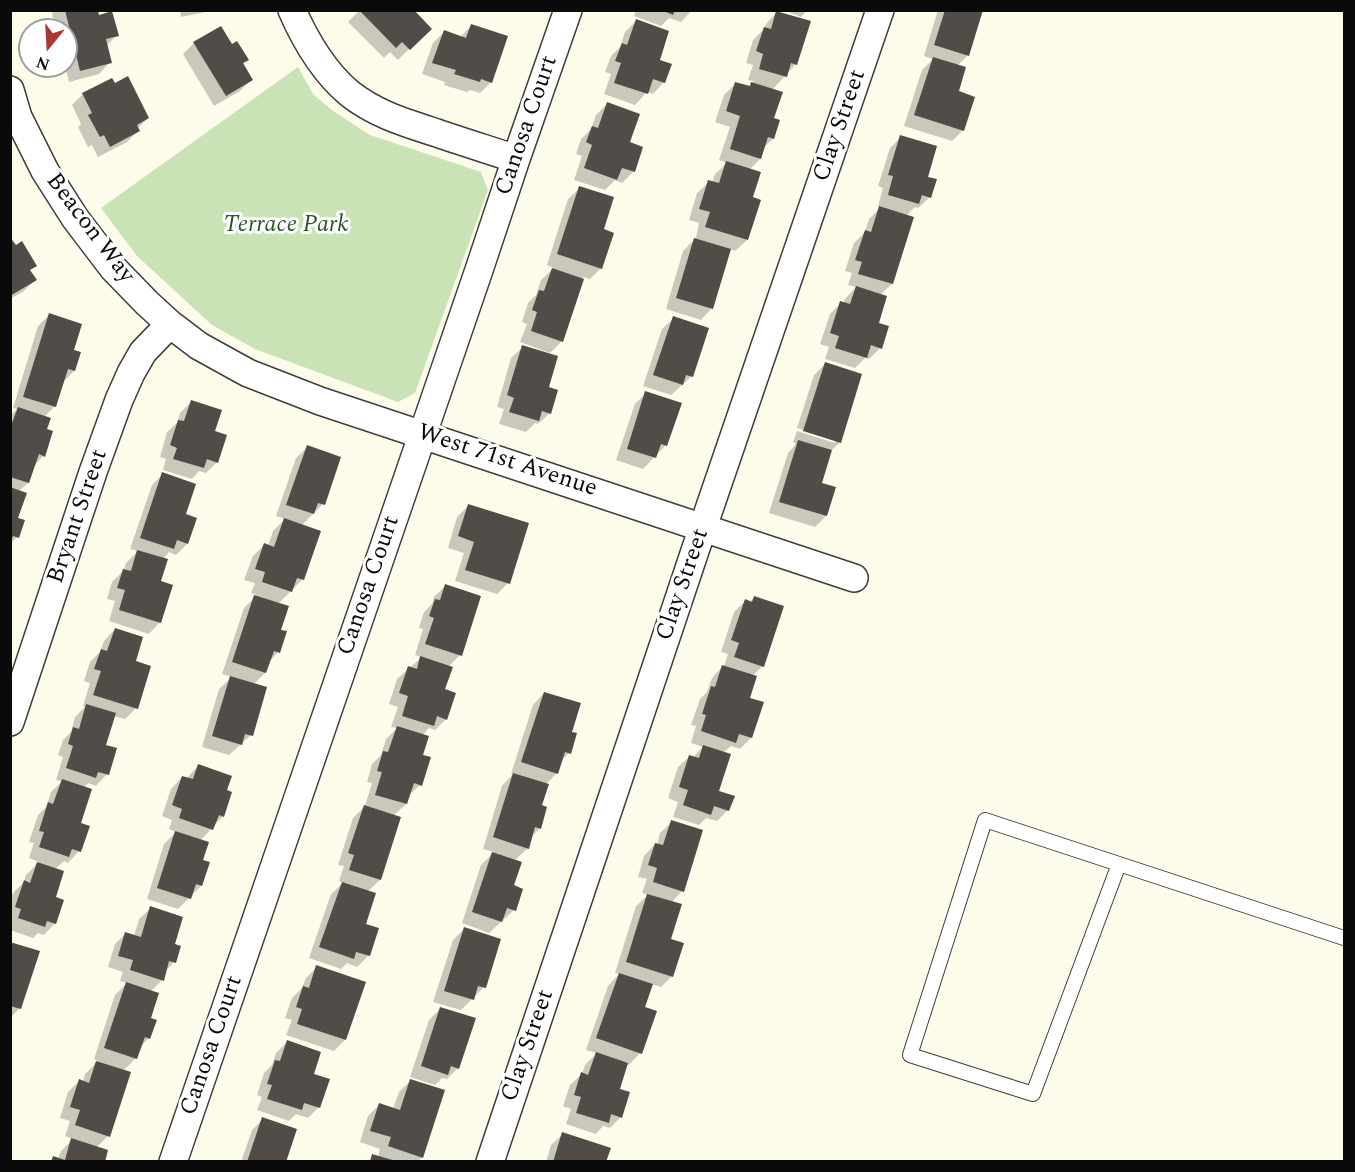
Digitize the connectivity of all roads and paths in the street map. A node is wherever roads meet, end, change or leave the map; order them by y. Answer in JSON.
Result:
{"nodes":[{"id":1,"x":292,"y":10,"type":"edge"},
{"id":2,"x":568,"y":10,"type":"edge"},
{"id":3,"x":880,"y":10,"type":"edge"},
{"id":4,"x":10,"y":90,"type":"edge"},
{"id":5,"x":516,"y":159,"type":"junction"},
{"id":6,"x":170,"y":324,"type":"junction"},
{"id":7,"x":422,"y":434,"type":"junction"},
{"id":8,"x":703,"y":527,"type":"junction"},
{"id":9,"x":854,"y":578,"type":"dead end"},
{"id":10,"x":10,"y":722,"type":"edge"},
{"id":11,"x":1119,"y":864,"type":"junction"},
{"id":12,"x":1344,"y":938,"type":"edge"},
{"id":13,"x":173,"y":1161,"type":"edge"},
{"id":14,"x":490,"y":1161,"type":"edge"}],
"edges":[{"from":1,"to":5,"type":"street"},
{"from":2,"to":5,"type":"street","name":"Canosa Court"},
{"from":3,"to":8,"type":"street","name":"Clay Street"},
{"from":4,"to":6,"type":"street","name":"Beacon Way"},
{"from":5,"to":7,"type":"street","name":"Canosa Court"},
{"from":6,"to":7,"type":"street","name":"West 71st Avenue"},
{"from":6,"to":10,"type":"street","name":"Bryant Street"},
{"from":7,"to":8,"type":"street","name":"West 71st Avenue"},
{"from":7,"to":13,"type":"street","name":"Canosa Court"},
{"from":8,"to":9,"type":"street","name":"West 71st Avenue"},
{"from":8,"to":14,"type":"street","name":"Clay Street"},
{"from":11,"to":11,"type":"lane"},
{"from":11,"to":12,"type":"lane"}]}
